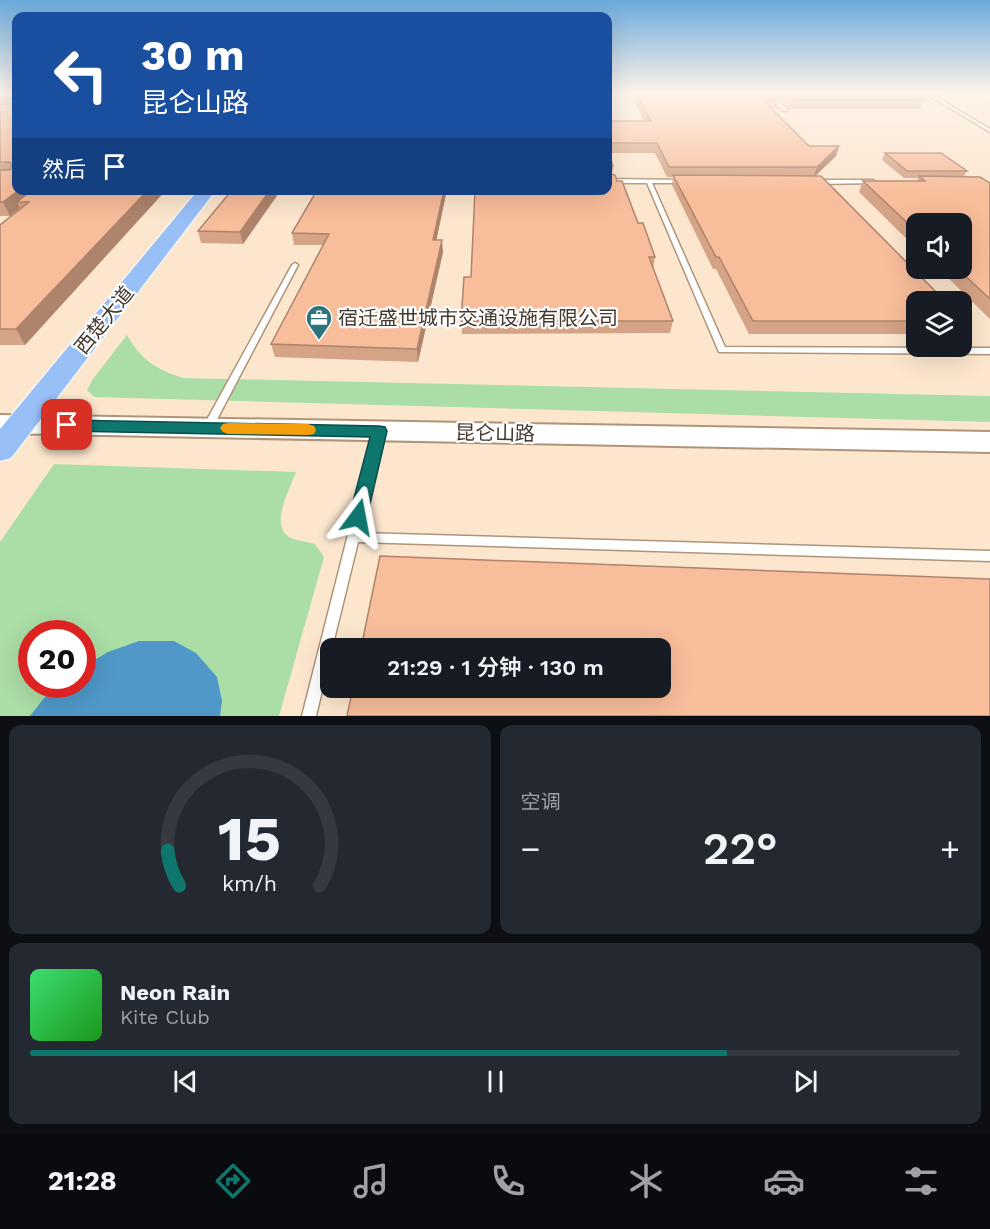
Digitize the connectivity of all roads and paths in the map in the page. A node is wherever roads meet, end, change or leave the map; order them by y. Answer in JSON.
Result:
{"nodes":[{"id":1,"x":612,"y":181,"type":"edge"},
{"id":2,"x":649,"y":181,"type":"junction"},
{"id":3,"x":696,"y":181,"type":"edge"},
{"id":4,"x":814,"y":182,"type":"edge"},
{"id":5,"x":884,"y":182,"type":"edge"},
{"id":6,"x":204,"y":195,"type":"edge"},
{"id":7,"x":295,"y":265,"type":"dead end"},
{"id":8,"x":990,"y":351,"type":"edge"},
{"id":9,"x":10,"y":424,"type":"edge"},
{"id":10,"x":208,"y":428,"type":"junction"},
{"id":11,"x":379,"y":431,"type":"junction"},
{"id":12,"x":990,"y":442,"type":"edge"},
{"id":13,"x":0,"y":450,"type":"edge"},
{"id":14,"x":353,"y":537,"type":"junction"},
{"id":15,"x":990,"y":556,"type":"edge"},
{"id":16,"x":309,"y":716,"type":"edge"}],
"edges":[{"from":1,"to":2,"type":"lane"},
{"from":2,"to":3,"type":"lane"},
{"from":2,"to":8,"type":"lane"},
{"from":4,"to":5,"type":"lane"},
{"from":6,"to":9,"type":"main road","name":"西楚大道"},
{"from":7,"to":10,"type":"lane"},
{"from":9,"to":10,"type":"street","name":"昆仑山路"},
{"from":9,"to":13,"type":"main road","name":"西楚大道"},
{"from":10,"to":11,"type":"street","name":"昆仑山路"},
{"from":11,"to":12,"type":"street","name":"昆仑山路"},
{"from":11,"to":14,"type":"lane"},
{"from":14,"to":15,"type":"lane"},
{"from":14,"to":16,"type":"lane"}]}
